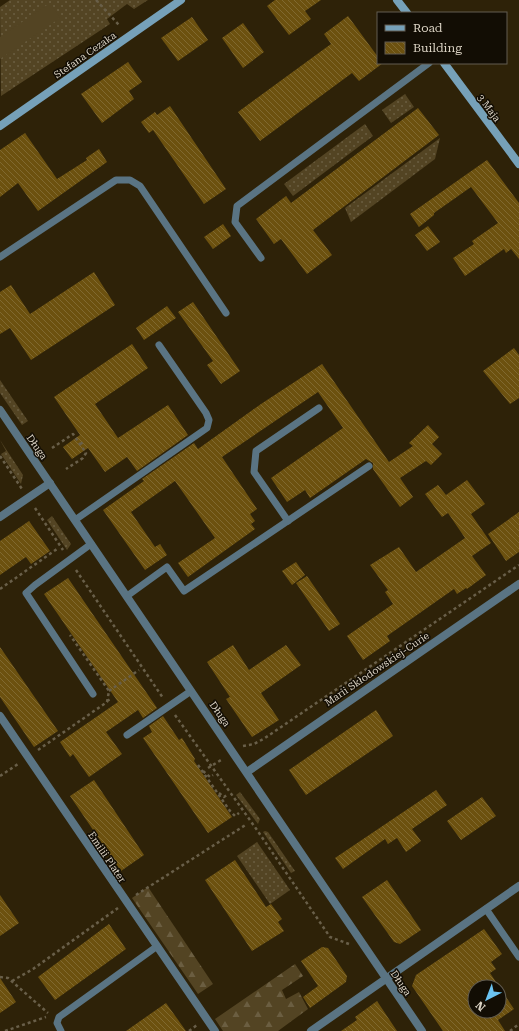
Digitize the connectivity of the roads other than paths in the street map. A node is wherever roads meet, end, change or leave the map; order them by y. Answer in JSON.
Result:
{"nodes":[{"id":1,"x":181,"y":0,"type":"edge"},
{"id":2,"x":397,"y":0,"type":"edge"},
{"id":3,"x":406,"y":12,"type":"edge"},
{"id":4,"x":428,"y":64,"type":"edge"},
{"id":5,"x":445,"y":64,"type":"edge"},
{"id":6,"x":0,"y":126,"type":"edge"},
{"id":7,"x":519,"y":164,"type":"edge"},
{"id":8,"x":0,"y":257,"type":"edge"},
{"id":9,"x":261,"y":258,"type":"dead end"},
{"id":10,"x":226,"y":313,"type":"dead end"},
{"id":11,"x":160,"y":345,"type":"dead end"},
{"id":12,"x":319,"y":408,"type":"dead end"},
{"id":13,"x":0,"y":410,"type":"edge"},
{"id":14,"x":370,"y":466,"type":"dead end"},
{"id":15,"x":50,"y":483,"type":"junction"},
{"id":16,"x":0,"y":517,"type":"edge"},
{"id":17,"x":75,"y":520,"type":"junction"},
{"id":18,"x":288,"y":521,"type":"junction"},
{"id":19,"x":92,"y":544,"type":"junction"},
{"id":20,"x":519,"y":584,"type":"edge"},
{"id":21,"x":127,"y":596,"type":"junction"},
{"id":22,"x":191,"y":691,"type":"junction"},
{"id":23,"x":93,"y":694,"type":"dead end"},
{"id":24,"x":0,"y":716,"type":"edge"},
{"id":25,"x":127,"y":735,"type":"dead end"},
{"id":26,"x":247,"y":772,"type":"junction"},
{"id":27,"x":519,"y":886,"type":"edge"},
{"id":28,"x":486,"y":909,"type":"junction"},
{"id":29,"x":156,"y":947,"type":"junction"},
{"id":30,"x":519,"y":957,"type":"edge"},
{"id":31,"x":386,"y":978,"type":"junction"},
{"id":32,"x":61,"y":1031,"type":"edge"},
{"id":33,"x":215,"y":1031,"type":"edge"},
{"id":34,"x":311,"y":1031,"type":"edge"},
{"id":35,"x":422,"y":1031,"type":"edge"}],
"edges":[{"from":1,"to":6,"type":"main road","name":"Stefana Cezaka"},
{"from":2,"to":3,"type":"main road"},
{"from":4,"to":9,"type":"lane"},
{"from":5,"to":7,"type":"main road","name":"3 Maja"},
{"from":8,"to":10,"type":"lane"},
{"from":11,"to":17,"type":"lane"},
{"from":12,"to":18,"type":"lane"},
{"from":13,"to":15,"type":"street","name":"Długa"},
{"from":14,"to":18,"type":"lane"},
{"from":15,"to":16,"type":"street"},
{"from":15,"to":17,"type":"street","name":"Długa"},
{"from":17,"to":19,"type":"street","name":"Długa"},
{"from":18,"to":21,"type":"lane"},
{"from":19,"to":21,"type":"street","name":"Długa"},
{"from":19,"to":23,"type":"lane"},
{"from":20,"to":26,"type":"street","name":"Marii Skłodowskiej-Curie"},
{"from":21,"to":22,"type":"street","name":"Długa"},
{"from":22,"to":25,"type":"lane"},
{"from":22,"to":26,"type":"street","name":"Długa"},
{"from":24,"to":29,"type":"street","name":"Emilii Plater"},
{"from":26,"to":31,"type":"street","name":"Długa"},
{"from":27,"to":28,"type":"street"},
{"from":28,"to":30,"type":"lane"},
{"from":28,"to":31,"type":"street"},
{"from":29,"to":32,"type":"lane"},
{"from":29,"to":33,"type":"street","name":"Emilii Plater"},
{"from":31,"to":34,"type":"street"},
{"from":31,"to":35,"type":"street","name":"Długa"}]}
